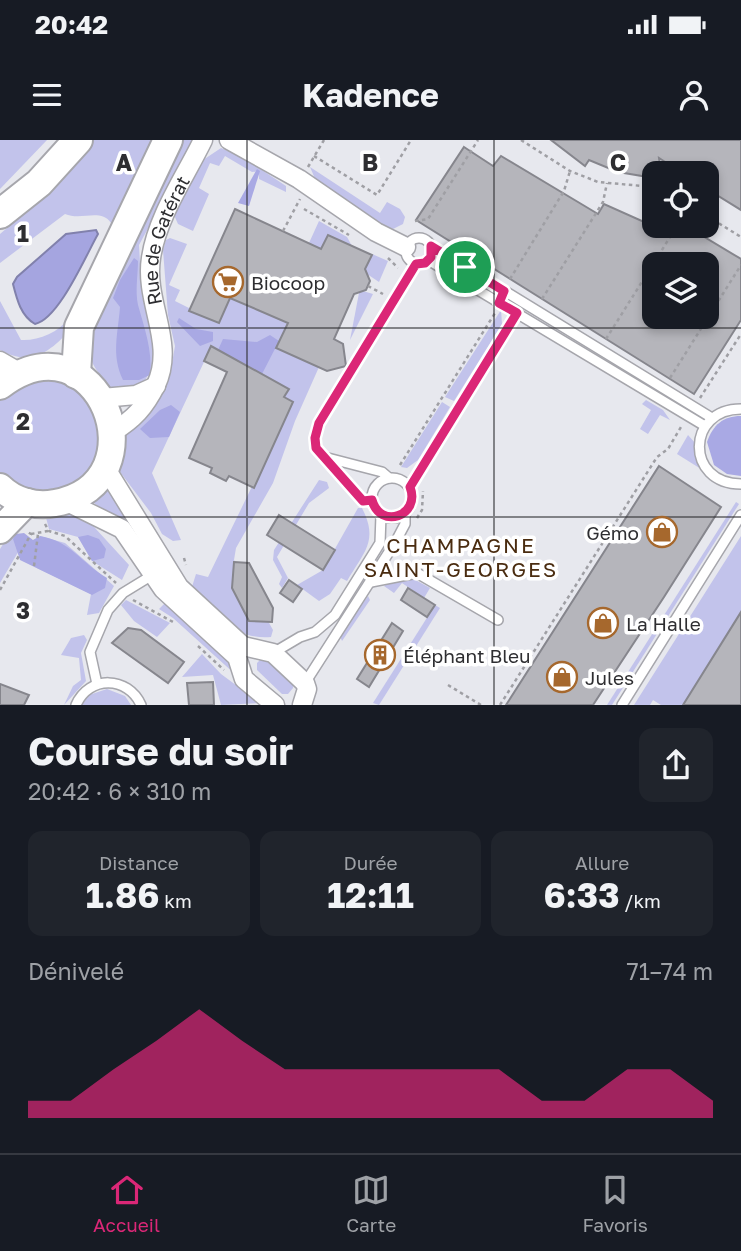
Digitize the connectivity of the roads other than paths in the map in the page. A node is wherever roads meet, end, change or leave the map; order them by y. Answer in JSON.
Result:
{"nodes":[{"id":1,"x":61,"y":140,"type":"edge"},
{"id":2,"x":78,"y":140,"type":"edge"},
{"id":3,"x":167,"y":140,"type":"edge"},
{"id":4,"x":203,"y":140,"type":"edge"},
{"id":5,"x":229,"y":140,"type":"edge"},
{"id":6,"x":0,"y":213,"type":"edge"},
{"id":7,"x":431,"y":246,"type":"junction"},
{"id":8,"x":406,"y":247,"type":"junction"},
{"id":9,"x":428,"y":260,"type":"junction"},
{"id":10,"x":416,"y":264,"type":"junction"},
{"id":11,"x":517,"y":313,"type":"junction"},
{"id":12,"x":6,"y":373,"type":"edge"},
{"id":13,"x":76,"y":374,"type":"junction"},
{"id":14,"x":156,"y":386,"type":"junction"},
{"id":15,"x":102,"y":398,"type":"junction"},
{"id":16,"x":741,"y":409,"type":"edge"},
{"id":17,"x":691,"y":411,"type":"junction"},
{"id":18,"x":709,"y":422,"type":"junction"},
{"id":19,"x":113,"y":432,"type":"junction"},
{"id":20,"x":324,"y":457,"type":"junction"},
{"id":21,"x":105,"y":467,"type":"junction"},
{"id":22,"x":388,"y":478,"type":"junction"},
{"id":23,"x":741,"y":484,"type":"edge"},
{"id":24,"x":0,"y":487,"type":"edge"},
{"id":25,"x":410,"y":487,"type":"junction"},
{"id":26,"x":372,"y":500,"type":"junction"},
{"id":27,"x":65,"y":501,"type":"junction"},
{"id":28,"x":31,"y":503,"type":"junction"},
{"id":29,"x":405,"y":513,"type":"junction"},
{"id":30,"x":382,"y":515,"type":"junction"},
{"id":31,"x":741,"y":515,"type":"edge"},
{"id":32,"x":3,"y":525,"type":"edge"},
{"id":33,"x":160,"y":570,"type":"junction"},
{"id":34,"x":371,"y":582,"type":"junction"},
{"id":35,"x":498,"y":620,"type":"dead end"},
{"id":36,"x":264,"y":651,"type":"junction"},
{"id":37,"x":236,"y":671,"type":"junction"},
{"id":38,"x":305,"y":683,"type":"junction"},
{"id":39,"x":97,"y":684,"type":"junction"},
{"id":40,"x":76,"y":705,"type":"edge"},
{"id":41,"x":141,"y":705,"type":"edge"},
{"id":42,"x":275,"y":705,"type":"edge"},
{"id":43,"x":302,"y":705,"type":"edge"},
{"id":44,"x":622,"y":705,"type":"edge"}],
"edges":[{"from":1,"to":6,"type":"main road"},
{"from":2,"to":6,"type":"main road"},
{"from":3,"to":13,"type":"main road"},
{"from":4,"to":14,"type":"street","name":"Rue de Gatérat"},
{"from":5,"to":8,"type":"street"},
{"from":7,"to":8,"type":"lane"},
{"from":7,"to":9,"type":"lane"},
{"from":7,"to":17,"type":"lane"},
{"from":8,"to":10,"type":"lane"},
{"from":9,"to":10,"type":"lane"},
{"from":9,"to":11,"type":"lane"},
{"from":10,"to":20,"type":"lane"},
{"from":11,"to":17,"type":"lane"},
{"from":11,"to":25,"type":"lane"},
{"from":12,"to":13,"type":"main road"},
{"from":13,"to":15,"type":"main road"},
{"from":14,"to":15,"type":"street"},
{"from":14,"to":19,"type":"street","name":"Rue de Gatérat"},
{"from":15,"to":19,"type":"main road"},
{"from":16,"to":18,"type":"lane"},
{"from":17,"to":18,"type":"lane"},
{"from":18,"to":23,"type":"lane"},
{"from":19,"to":21,"type":"main road"},
{"from":20,"to":22,"type":"lane"},
{"from":20,"to":26,"type":"lane"},
{"from":21,"to":27,"type":"main road"},
{"from":21,"to":33,"type":"street"},
{"from":22,"to":25,"type":"lane"},
{"from":22,"to":26,"type":"lane"},
{"from":24,"to":28,"type":"main road"},
{"from":25,"to":29,"type":"lane"},
{"from":26,"to":30,"type":"lane"},
{"from":27,"to":28,"type":"main road"},
{"from":27,"to":33,"type":"street"},
{"from":28,"to":32,"type":"main road"},
{"from":29,"to":30,"type":"lane"},
{"from":29,"to":34,"type":"lane"},
{"from":30,"to":36,"type":"lane"},
{"from":31,"to":44,"type":"lane"},
{"from":33,"to":36,"type":"street"},
{"from":33,"to":37,"type":"street"},
{"from":33,"to":39,"type":"lane"},
{"from":34,"to":35,"type":"lane"},
{"from":34,"to":38,"type":"lane"},
{"from":36,"to":37,"type":"street"},
{"from":36,"to":38,"type":"street"},
{"from":37,"to":42,"type":"street"},
{"from":38,"to":43,"type":"street"},
{"from":39,"to":40,"type":"lane"},
{"from":39,"to":41,"type":"lane"}]}
